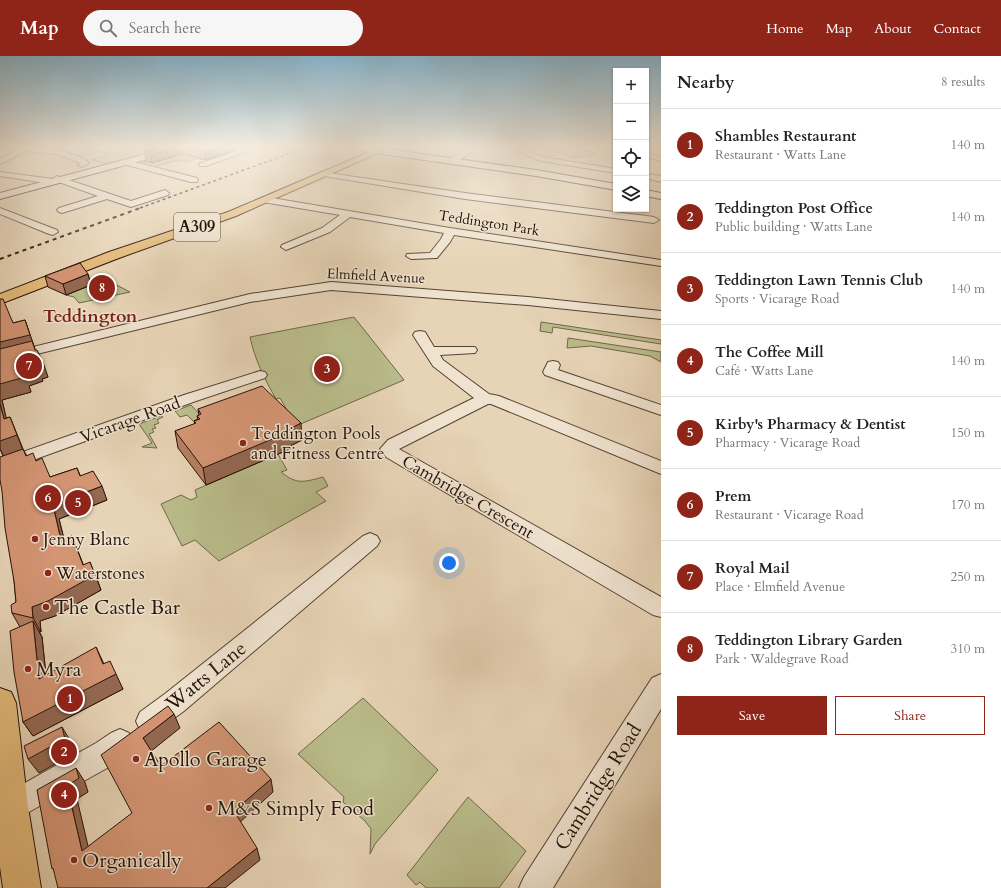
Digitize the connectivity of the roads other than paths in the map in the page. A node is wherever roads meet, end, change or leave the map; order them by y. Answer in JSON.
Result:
{"nodes":[{"id":1,"x":38,"y":185,"type":"edge"},
{"id":2,"x":70,"y":185,"type":"edge"},
{"id":3,"x":300,"y":185,"type":"edge"},
{"id":4,"x":393,"y":185,"type":"edge"},
{"id":5,"x":159,"y":193,"type":"dead end"},
{"id":6,"x":649,"y":193,"type":"edge"},
{"id":7,"x":0,"y":196,"type":"edge"},
{"id":8,"x":106,"y":196,"type":"junction"},
{"id":9,"x":661,"y":196,"type":"edge"},
{"id":10,"x":266,"y":200,"type":"junction"},
{"id":11,"x":62,"y":210,"type":"dead end"},
{"id":12,"x":0,"y":212,"type":"edge"},
{"id":13,"x":645,"y":212,"type":"edge"},
{"id":14,"x":348,"y":214,"type":"junction"},
{"id":15,"x":654,"y":220,"type":"junction"},
{"id":16,"x":661,"y":228,"type":"edge"},
{"id":17,"x":450,"y":231,"type":"junction"},
{"id":18,"x":54,"y":232,"type":"dead end"},
{"id":19,"x":286,"y":247,"type":"dead end"},
{"id":20,"x":411,"y":256,"type":"dead end"},
{"id":21,"x":661,"y":263,"type":"edge"},
{"id":22,"x":0,"y":299,"type":"edge"},
{"id":23,"x":661,"y":315,"type":"edge"},
{"id":24,"x":420,"y":335,"type":"dead end"},
{"id":25,"x":430,"y":350,"type":"junction"},
{"id":26,"x":470,"y":350,"type":"dead end"},
{"id":27,"x":0,"y":359,"type":"edge"},
{"id":28,"x":553,"y":365,"type":"dead end"},
{"id":29,"x":260,"y":375,"type":"dead end"},
{"id":30,"x":485,"y":399,"type":"junction"},
{"id":31,"x":661,"y":410,"type":"edge"},
{"id":32,"x":0,"y":466,"type":"edge"},
{"id":33,"x":661,"y":468,"type":"edge"},
{"id":34,"x":370,"y":541,"type":"dead end"},
{"id":35,"x":661,"y":608,"type":"edge"},
{"id":36,"x":661,"y":686,"type":"edge"},
{"id":37,"x":0,"y":703,"type":"edge"},
{"id":38,"x":10,"y":807,"type":"junction"},
{"id":39,"x":22,"y":888,"type":"edge"},
{"id":40,"x":535,"y":888,"type":"edge"}],
"edges":[{"from":1,"to":7,"type":"street"},
{"from":2,"to":8,"type":"street"},
{"from":3,"to":10,"type":"main road","number":"A309"},
{"from":4,"to":15,"type":"street"},
{"from":5,"to":8,"type":"street"},
{"from":6,"to":9,"type":"street"},
{"from":8,"to":11,"type":"street"},
{"from":10,"to":14,"type":"street","name":"Teddington Park"},
{"from":10,"to":22,"type":"main road","number":"A309"},
{"from":12,"to":18,"type":"street"},
{"from":13,"to":15,"type":"street"},
{"from":14,"to":17,"type":"street","name":"Teddington Park"},
{"from":14,"to":19,"type":"street"},
{"from":15,"to":16,"type":"street"},
{"from":17,"to":20,"type":"street"},
{"from":17,"to":21,"type":"street","name":"Teddington Park"},
{"from":23,"to":27,"type":"street","name":"Elmfield Avenue"},
{"from":24,"to":25,"type":"street"},
{"from":25,"to":26,"type":"street"},
{"from":25,"to":30,"type":"street"},
{"from":28,"to":31,"type":"street"},
{"from":29,"to":32,"type":"street","name":"Vicarage Road"},
{"from":30,"to":33,"type":"street"},
{"from":30,"to":35,"type":"street","name":"Cambridge Crescent"},
{"from":34,"to":38,"type":"street","name":"Watts Lane"},
{"from":36,"to":40,"type":"street","name":"Cambridge Road"},
{"from":37,"to":38,"type":"main road"},
{"from":38,"to":39,"type":"main road"}]}
